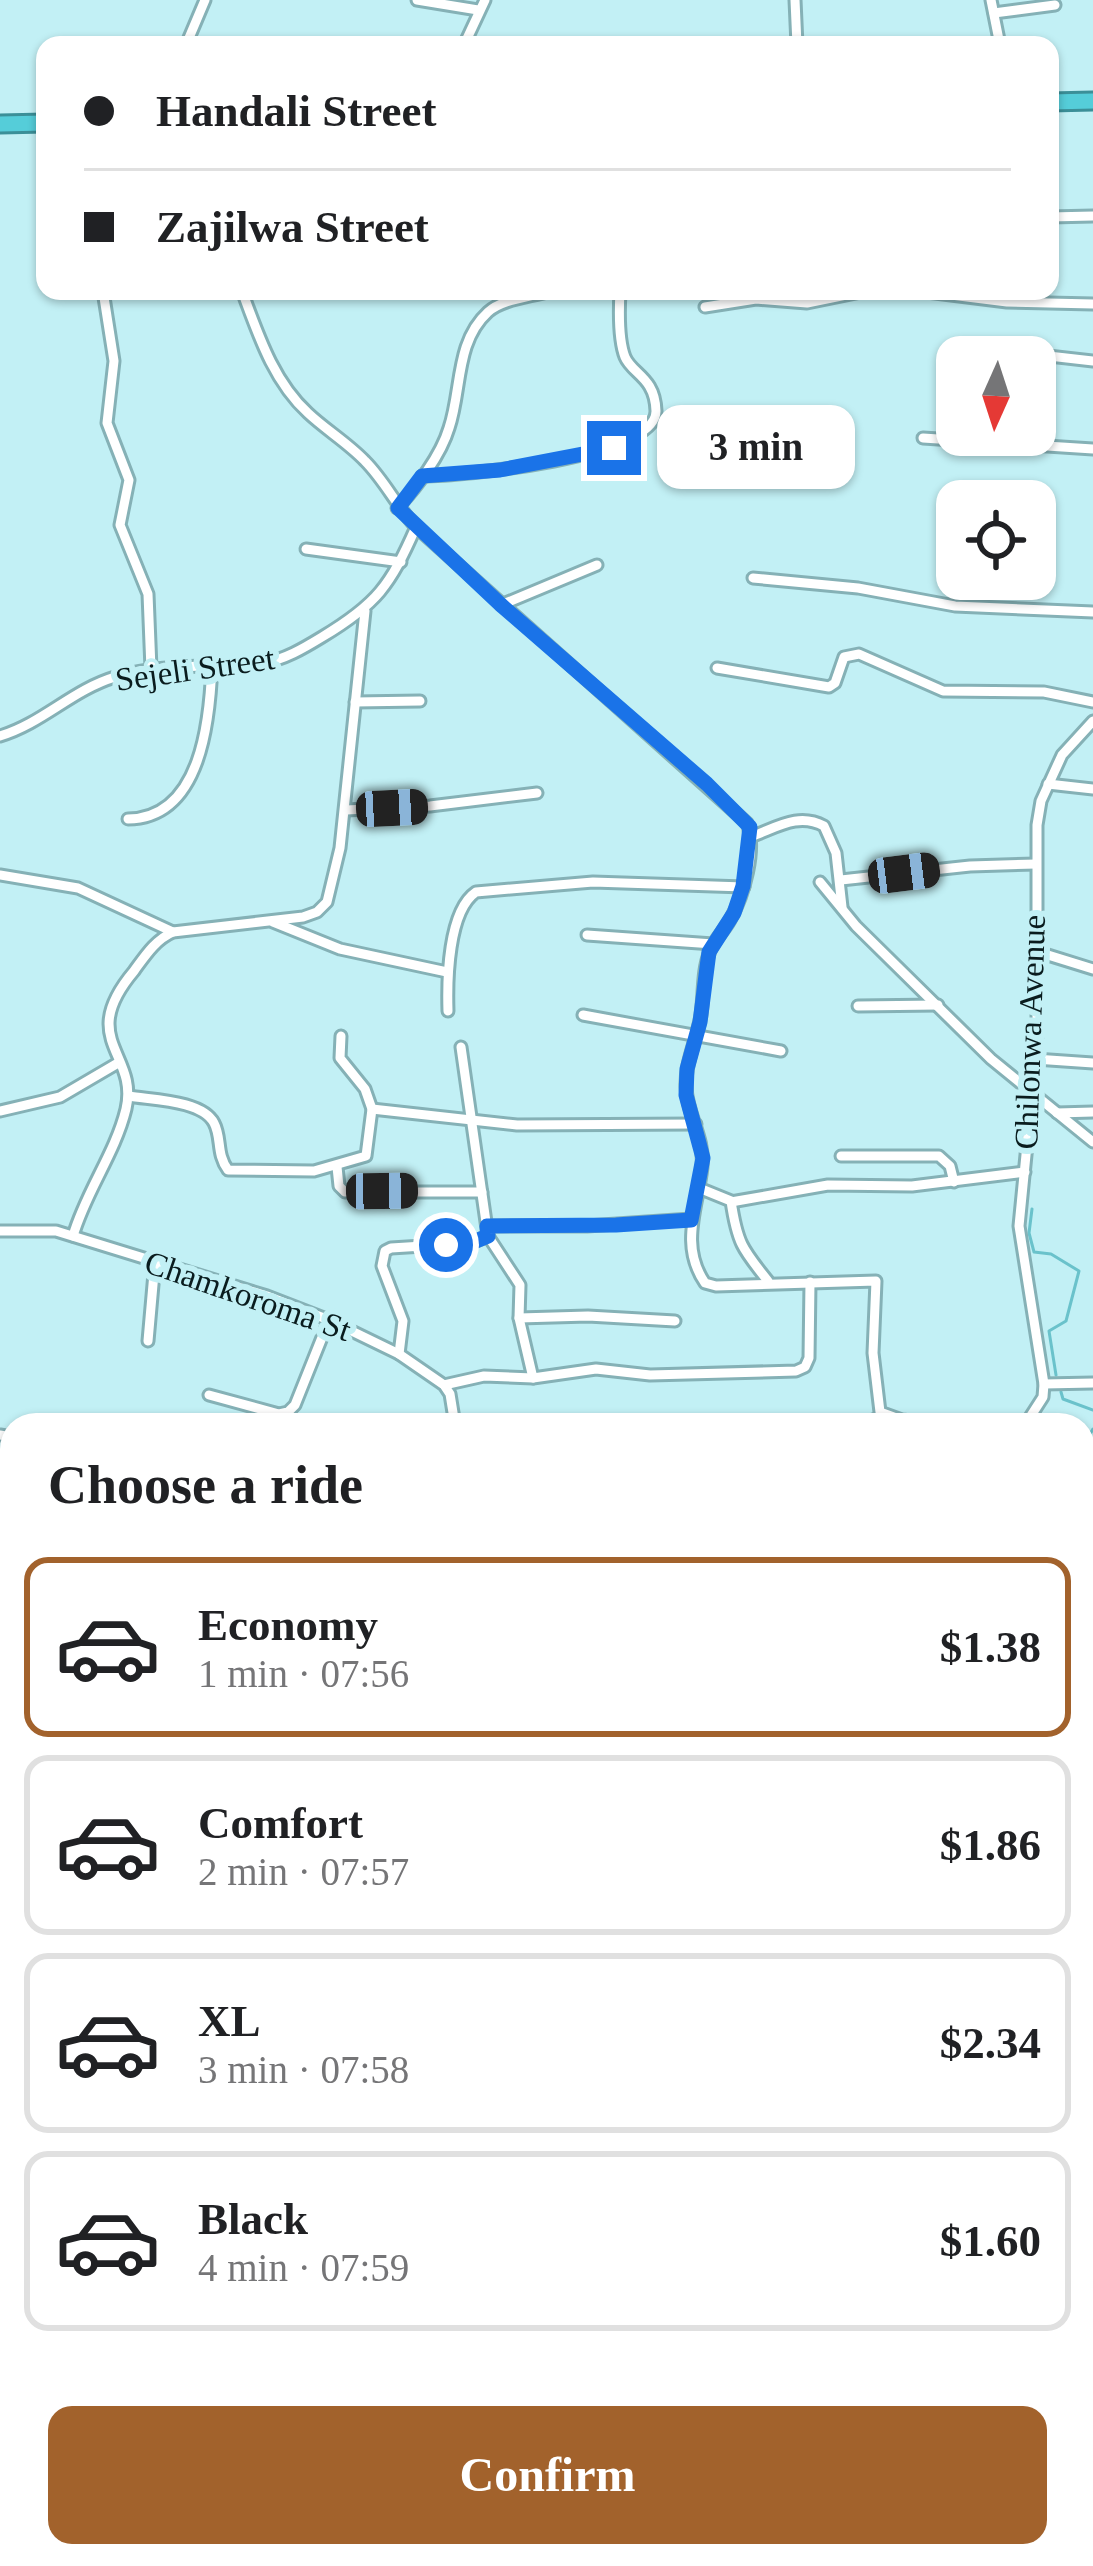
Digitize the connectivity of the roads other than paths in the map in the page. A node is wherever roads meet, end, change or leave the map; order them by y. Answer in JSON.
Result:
{"nodes":[{"id":1,"x":206,"y":0,"type":"edge"},
{"id":2,"x":417,"y":0,"type":"edge"},
{"id":3,"x":793,"y":0,"type":"edge"},
{"id":4,"x":991,"y":0,"type":"edge"},
{"id":5,"x":481,"y":5,"type":"edge"},
{"id":6,"x":1055,"y":5,"type":"dead end"},
{"id":7,"x":994,"y":14,"type":"junction"},
{"id":8,"x":190,"y":36,"type":"edge"},
{"id":9,"x":468,"y":36,"type":"edge"},
{"id":10,"x":796,"y":36,"type":"edge"},
{"id":11,"x":998,"y":36,"type":"edge"},
{"id":12,"x":1093,"y":101,"type":"edge"},
{"id":13,"x":1059,"y":102,"type":"edge"},
{"id":14,"x":36,"y":123,"type":"edge"},
{"id":15,"x":0,"y":124,"type":"edge"},
{"id":16,"x":1093,"y":216,"type":"edge"},
{"id":17,"x":1059,"y":217,"type":"edge"},
{"id":18,"x":104,"y":300,"type":"edge"},
{"id":19,"x":245,"y":300,"type":"edge"},
{"id":20,"x":518,"y":300,"type":"edge"},
{"id":21,"x":621,"y":300,"type":"edge"},
{"id":22,"x":745,"y":300,"type":"edge"},
{"id":23,"x":991,"y":300,"type":"edge"},
{"id":24,"x":1093,"y":304,"type":"edge"},
{"id":25,"x":705,"y":307,"type":"dead end"},
{"id":26,"x":1056,"y":358,"type":"edge"},
{"id":27,"x":1093,"y":362,"type":"edge"},
{"id":28,"x":923,"y":438,"type":"dead end"},
{"id":29,"x":1093,"y":449,"type":"edge"},
{"id":30,"x":422,"y":476,"type":"junction"},
{"id":31,"x":398,"y":508,"type":"junction"},
{"id":32,"x":416,"y":527,"type":"junction"},
{"id":33,"x":306,"y":549,"type":"dead end"},
{"id":34,"x":401,"y":562,"type":"junction"},
{"id":35,"x":597,"y":565,"type":"dead end"},
{"id":36,"x":753,"y":578,"type":"dead end"},
{"id":37,"x":501,"y":605,"type":"junction"},
{"id":38,"x":365,"y":611,"type":"junction"},
{"id":39,"x":1093,"y":613,"type":"edge"},
{"id":40,"x":212,"y":664,"type":"junction"},
{"id":41,"x":717,"y":668,"type":"dead end"},
{"id":42,"x":151,"y":669,"type":"junction"},
{"id":43,"x":420,"y":701,"type":"dead end"},
{"id":44,"x":355,"y":702,"type":"junction"},
{"id":45,"x":1093,"y":702,"type":"edge"},
{"id":46,"x":1093,"y":721,"type":"edge"},
{"id":47,"x":0,"y":736,"type":"edge"},
{"id":48,"x":1048,"y":784,"type":"junction"},
{"id":49,"x":1093,"y":789,"type":"edge"},
{"id":50,"x":537,"y":793,"type":"dead end"},
{"id":51,"x":346,"y":810,"type":"junction"},
{"id":52,"x":128,"y":819,"type":"dead end"},
{"id":53,"x":750,"y":837,"type":"junction"},
{"id":54,"x":1036,"y":864,"type":"junction"},
{"id":55,"x":0,"y":875,"type":"edge"},
{"id":56,"x":841,"y":880,"type":"junction"},
{"id":57,"x":820,"y":882,"type":"dead end"},
{"id":58,"x":743,"y":886,"type":"junction"},
{"id":59,"x":842,"y":907,"type":"junction"},
{"id":60,"x":273,"y":922,"type":"junction"},
{"id":61,"x":173,"y":932,"type":"junction"},
{"id":62,"x":587,"y":935,"type":"dead end"},
{"id":63,"x":713,"y":944,"type":"junction"},
{"id":64,"x":1035,"y":951,"type":"junction"},
{"id":65,"x":1093,"y":969,"type":"edge"},
{"id":66,"x":447,"y":972,"type":"junction"},
{"id":67,"x":938,"y":1005,"type":"junction"},
{"id":68,"x":858,"y":1006,"type":"dead end"},
{"id":69,"x":448,"y":1011,"type":"dead end"},
{"id":70,"x":583,"y":1016,"type":"dead end"},
{"id":71,"x":341,"y":1036,"type":"dead end"},
{"id":72,"x":696,"y":1036,"type":"junction"},
{"id":73,"x":461,"y":1047,"type":"dead end"},
{"id":74,"x":781,"y":1051,"type":"dead end"},
{"id":75,"x":1035,"y":1059,"type":"junction"},
{"id":76,"x":118,"y":1063,"type":"junction"},
{"id":77,"x":1093,"y":1063,"type":"edge"},
{"id":78,"x":1031,"y":1090,"type":"junction"},
{"id":79,"x":129,"y":1096,"type":"junction"},
{"id":80,"x":371,"y":1109,"type":"junction"},
{"id":81,"x":0,"y":1111,"type":"edge"},
{"id":82,"x":1093,"y":1112,"type":"edge"},
{"id":83,"x":1057,"y":1114,"type":"junction"},
{"id":84,"x":470,"y":1122,"type":"junction"},
{"id":85,"x":697,"y":1124,"type":"junction"},
{"id":86,"x":1093,"y":1142,"type":"edge"},
{"id":87,"x":841,"y":1156,"type":"dead end"},
{"id":88,"x":337,"y":1167,"type":"junction"},
{"id":89,"x":1025,"y":1172,"type":"junction"},
{"id":90,"x":954,"y":1182,"type":"junction"},
{"id":91,"x":699,"y":1188,"type":"junction"},
{"id":92,"x":482,"y":1192,"type":"junction"},
{"id":93,"x":731,"y":1202,"type":"junction"},
{"id":94,"x":691,"y":1220,"type":"junction"},
{"id":95,"x":0,"y":1231,"type":"edge"},
{"id":96,"x":487,"y":1231,"type":"junction"},
{"id":97,"x":73,"y":1237,"type":"junction"},
{"id":98,"x":155,"y":1262,"type":"junction"},
{"id":99,"x":769,"y":1282,"type":"junction"},
{"id":100,"x":810,"y":1282,"type":"junction"},
{"id":101,"x":519,"y":1318,"type":"junction"},
{"id":102,"x":329,"y":1320,"type":"junction"},
{"id":103,"x":675,"y":1321,"type":"dead end"},
{"id":104,"x":148,"y":1340,"type":"dead end"},
{"id":105,"x":399,"y":1354,"type":"junction"},
{"id":106,"x":533,"y":1378,"type":"junction"},
{"id":107,"x":1093,"y":1382,"type":"edge"},
{"id":108,"x":1044,"y":1384,"type":"junction"},
{"id":109,"x":444,"y":1385,"type":"junction"},
{"id":110,"x":209,"y":1395,"type":"dead end"},
{"id":111,"x":275,"y":1413,"type":"edge"},
{"id":112,"x":284,"y":1413,"type":"edge"},
{"id":113,"x":453,"y":1413,"type":"edge"},
{"id":114,"x":882,"y":1413,"type":"edge"},
{"id":115,"x":1033,"y":1413,"type":"edge"}],
"edges":[{"from":1,"to":8,"type":"street"},
{"from":2,"to":5,"type":"street"},
{"from":3,"to":10,"type":"street"},
{"from":4,"to":7,"type":"street"},
{"from":5,"to":9,"type":"street"},
{"from":6,"to":7,"type":"street"},
{"from":7,"to":11,"type":"street"},
{"from":12,"to":13,"type":"highway"},
{"from":14,"to":15,"type":"highway"},
{"from":16,"to":17,"type":"street"},
{"from":18,"to":42,"type":"street"},
{"from":19,"to":31,"type":"street"},
{"from":20,"to":30,"type":"street"},
{"from":21,"to":30,"type":"street"},
{"from":22,"to":25,"type":"street"},
{"from":23,"to":24,"type":"street"},
{"from":26,"to":27,"type":"street"},
{"from":28,"to":29,"type":"street"},
{"from":30,"to":31,"type":"street"},
{"from":31,"to":32,"type":"street"},
{"from":32,"to":34,"type":"street","name":"Sejeli Street"},
{"from":32,"to":37,"type":"street"},
{"from":33,"to":34,"type":"street"},
{"from":34,"to":38,"type":"street","name":"Sejeli Street"},
{"from":35,"to":37,"type":"street"},
{"from":36,"to":39,"type":"street"},
{"from":37,"to":53,"type":"street"},
{"from":38,"to":40,"type":"street","name":"Sejeli Street"},
{"from":38,"to":44,"type":"street"},
{"from":40,"to":42,"type":"street","name":"Sejeli Street"},
{"from":40,"to":52,"type":"street"},
{"from":41,"to":45,"type":"street"},
{"from":42,"to":47,"type":"street","name":"Sejeli Street"},
{"from":43,"to":44,"type":"street"},
{"from":44,"to":51,"type":"street"},
{"from":46,"to":48,"type":"street","name":"Chilonwa Avenue"},
{"from":48,"to":49,"type":"street"},
{"from":48,"to":54,"type":"street","name":"Chilonwa Avenue"},
{"from":50,"to":51,"type":"street"},
{"from":51,"to":60,"type":"street"},
{"from":53,"to":56,"type":"street"},
{"from":53,"to":58,"type":"street"},
{"from":54,"to":56,"type":"street"},
{"from":54,"to":64,"type":"street","name":"Chilonwa Avenue"},
{"from":55,"to":61,"type":"street"},
{"from":56,"to":59,"type":"street"},
{"from":57,"to":59,"type":"street"},
{"from":58,"to":63,"type":"street"},
{"from":58,"to":66,"type":"street"},
{"from":59,"to":67,"type":"street"},
{"from":60,"to":61,"type":"street"},
{"from":60,"to":66,"type":"street"},
{"from":61,"to":76,"type":"street"},
{"from":62,"to":63,"type":"street"},
{"from":63,"to":72,"type":"street"},
{"from":64,"to":65,"type":"street"},
{"from":64,"to":75,"type":"street","name":"Chilonwa Avenue"},
{"from":66,"to":69,"type":"street"},
{"from":67,"to":68,"type":"street"},
{"from":67,"to":78,"type":"street"},
{"from":70,"to":72,"type":"street"},
{"from":71,"to":80,"type":"street"},
{"from":72,"to":74,"type":"street"},
{"from":72,"to":85,"type":"street"},
{"from":73,"to":84,"type":"street"},
{"from":75,"to":77,"type":"street"},
{"from":75,"to":78,"type":"street","name":"Chilonwa Avenue"},
{"from":76,"to":79,"type":"street"},
{"from":76,"to":81,"type":"street"},
{"from":78,"to":83,"type":"street"},
{"from":78,"to":89,"type":"street","name":"Chilonwa Avenue"},
{"from":79,"to":88,"type":"street"},
{"from":79,"to":97,"type":"street"},
{"from":80,"to":84,"type":"street"},
{"from":80,"to":88,"type":"street"},
{"from":82,"to":83,"type":"street"},
{"from":83,"to":86,"type":"street"},
{"from":84,"to":85,"type":"street"},
{"from":84,"to":92,"type":"street"},
{"from":85,"to":91,"type":"street"},
{"from":87,"to":90,"type":"street"},
{"from":88,"to":92,"type":"street"},
{"from":89,"to":90,"type":"street"},
{"from":89,"to":108,"type":"street","name":"Chilonwa Avenue"},
{"from":90,"to":93,"type":"street"},
{"from":91,"to":93,"type":"street"},
{"from":91,"to":94,"type":"street"},
{"from":92,"to":96,"type":"street"},
{"from":93,"to":99,"type":"street"},
{"from":94,"to":96,"type":"street"},
{"from":94,"to":99,"type":"street"},
{"from":95,"to":97,"type":"street","name":"Chamkoroma St"},
{"from":96,"to":101,"type":"street"},
{"from":96,"to":105,"type":"street"},
{"from":97,"to":98,"type":"street","name":"Chamkoroma St"},
{"from":98,"to":102,"type":"street","name":"Chamkoroma St"},
{"from":98,"to":104,"type":"street"},
{"from":99,"to":100,"type":"street"},
{"from":100,"to":106,"type":"street"},
{"from":100,"to":114,"type":"street"},
{"from":101,"to":103,"type":"street"},
{"from":101,"to":106,"type":"street"},
{"from":102,"to":105,"type":"street","name":"Chamkoroma St"},
{"from":102,"to":112,"type":"street"},
{"from":105,"to":109,"type":"street","name":"Chamkoroma St"},
{"from":106,"to":109,"type":"street"},
{"from":107,"to":108,"type":"street"},
{"from":108,"to":115,"type":"street"},
{"from":109,"to":113,"type":"street"},
{"from":110,"to":111,"type":"street"}]}
